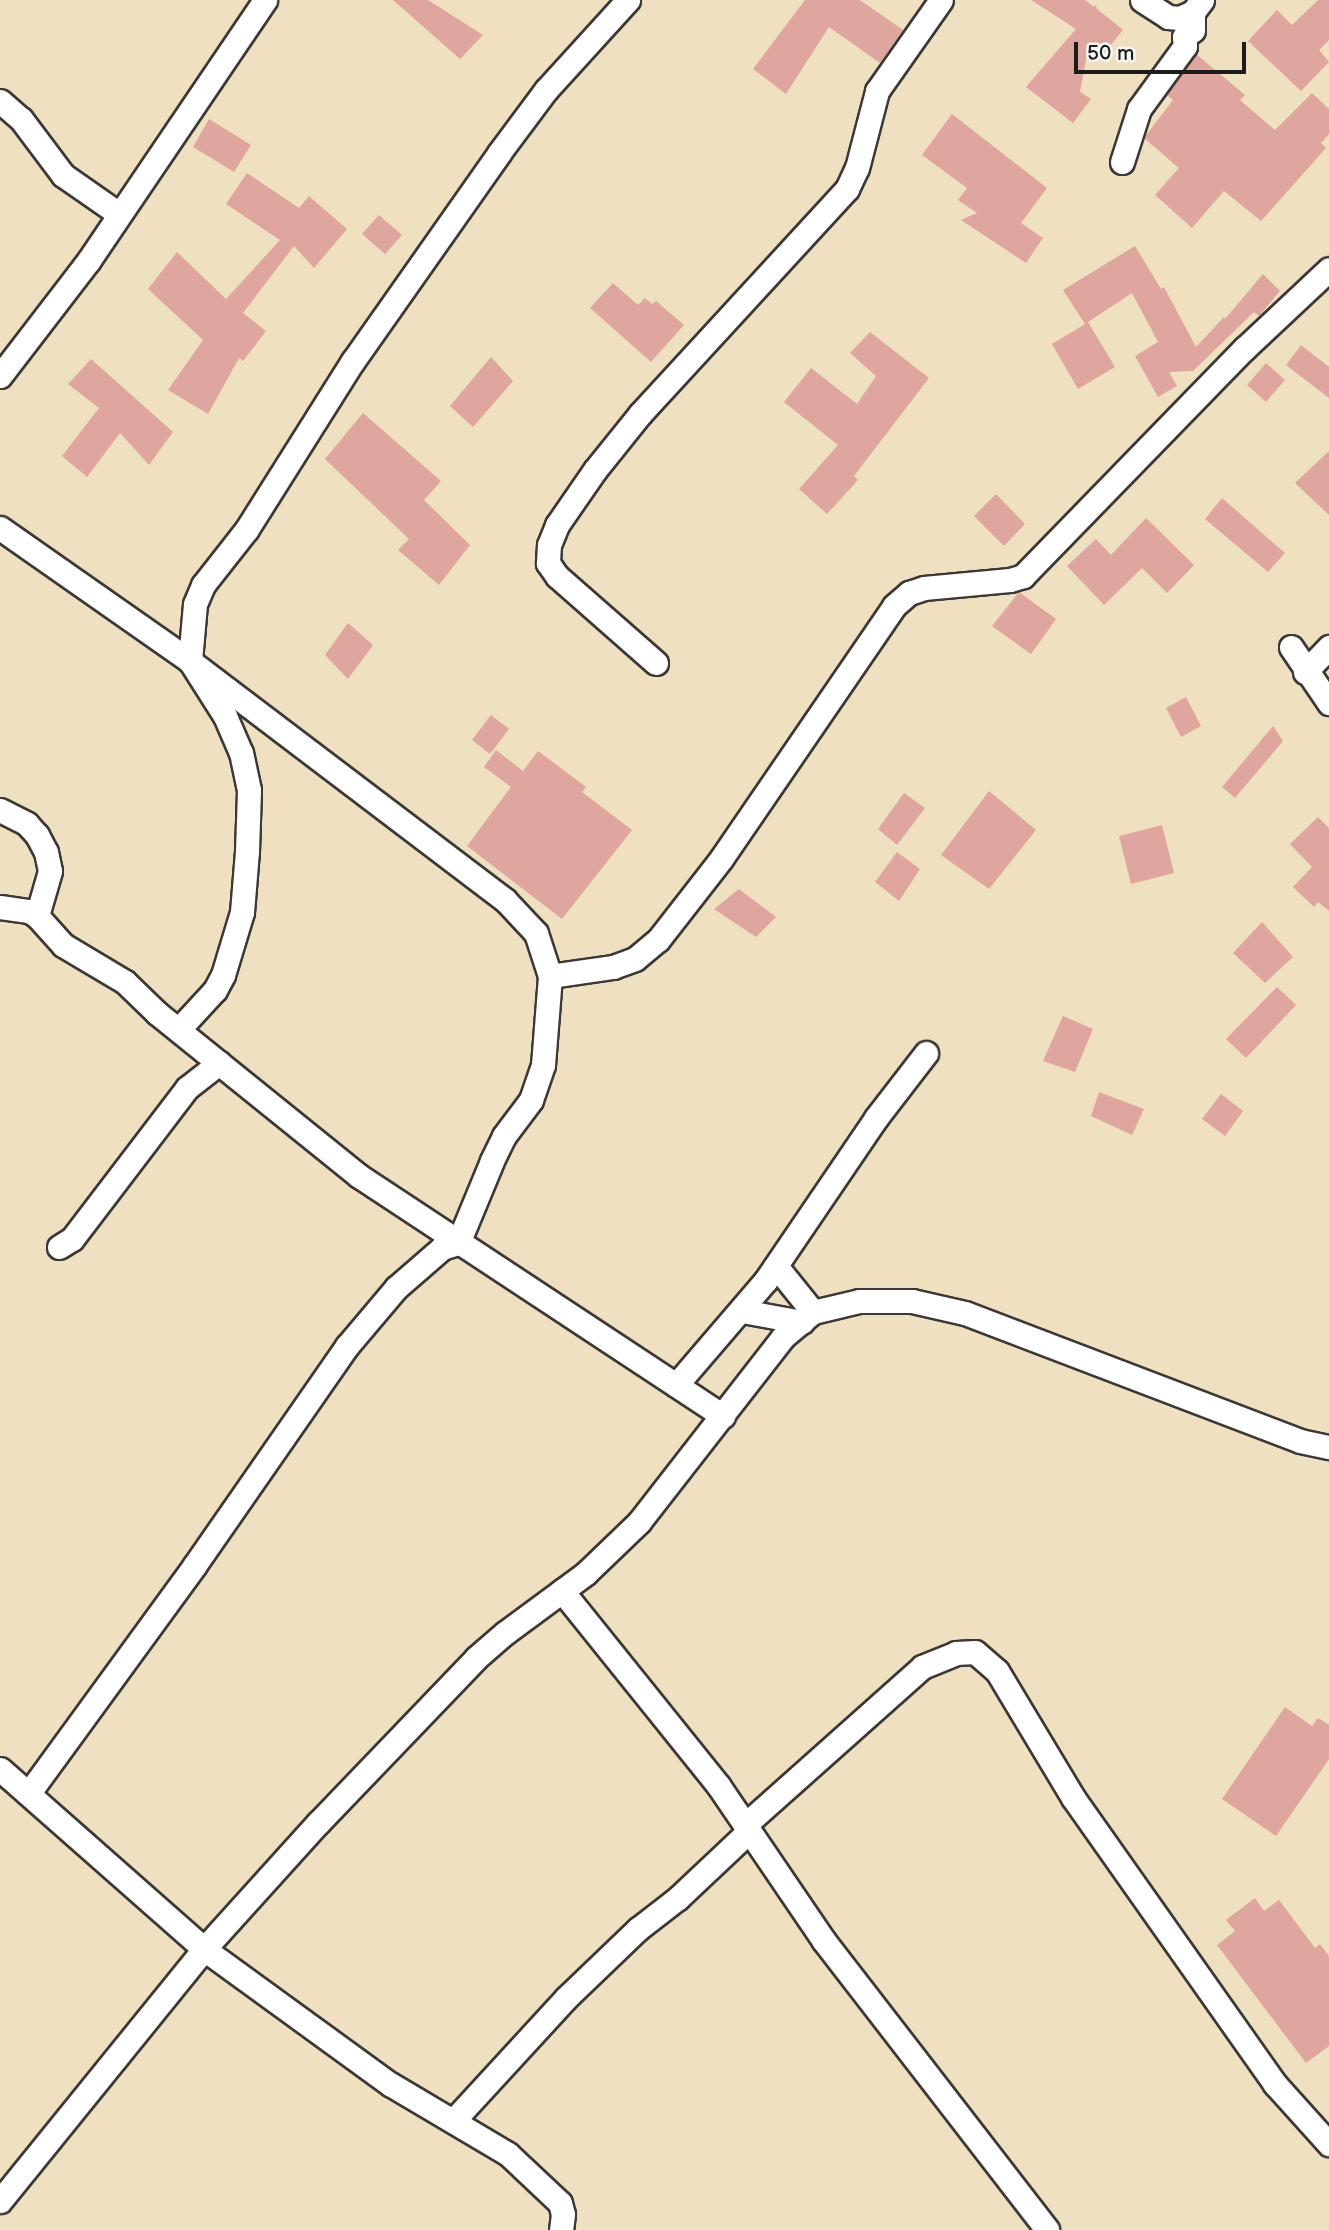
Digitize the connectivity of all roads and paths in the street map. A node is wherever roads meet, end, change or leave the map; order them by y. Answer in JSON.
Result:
{"nodes":[{"id":1,"x":265,"y":0,"type":"edge"},
{"id":2,"x":628,"y":0,"type":"edge"},
{"id":3,"x":941,"y":0,"type":"edge"},
{"id":4,"x":1142,"y":0,"type":"edge"},
{"id":5,"x":1198,"y":6,"type":"edge"},
{"id":6,"x":0,"y":101,"type":"edge"},
{"id":7,"x":1122,"y":162,"type":"dead end"},
{"id":8,"x":119,"y":214,"type":"junction"},
{"id":9,"x":1329,"y":269,"type":"edge"},
{"id":10,"x":0,"y":376,"type":"edge"},
{"id":11,"x":0,"y":528,"type":"edge"},
{"id":12,"x":1291,"y":647,"type":"dead end"},
{"id":13,"x":1329,"y":647,"type":"edge"},
{"id":14,"x":190,"y":661,"type":"junction"},
{"id":15,"x":656,"y":663,"type":"dead end"},
{"id":16,"x":1306,"y":671,"type":"junction"},
{"id":17,"x":1329,"y":703,"type":"edge"},
{"id":18,"x":0,"y":810,"type":"edge"},
{"id":19,"x":0,"y":907,"type":"edge"},
{"id":20,"x":37,"y":916,"type":"junction"},
{"id":21,"x":550,"y":976,"type":"junction"},
{"id":22,"x":179,"y":1029,"type":"junction"},
{"id":23,"x":926,"y":1053,"type":"dead end"},
{"id":24,"x":219,"y":1063,"type":"junction"},
{"id":25,"x":458,"y":1243,"type":"junction"},
{"id":26,"x":59,"y":1247,"type":"dead end"},
{"id":27,"x":776,"y":1266,"type":"junction"},
{"id":28,"x":742,"y":1311,"type":"junction"},
{"id":29,"x":807,"y":1317,"type":"junction"},
{"id":30,"x":676,"y":1385,"type":"junction"},
{"id":31,"x":723,"y":1416,"type":"junction"},
{"id":32,"x":1329,"y":1447,"type":"edge"},
{"id":33,"x":562,"y":1591,"type":"junction"},
{"id":34,"x":0,"y":1769,"type":"edge"},
{"id":35,"x":28,"y":1794,"type":"junction"},
{"id":36,"x":748,"y":1828,"type":"junction"},
{"id":37,"x":204,"y":1949,"type":"junction"},
{"id":38,"x":453,"y":2121,"type":"junction"},
{"id":39,"x":1329,"y":2144,"type":"edge"},
{"id":40,"x":0,"y":2201,"type":"edge"},
{"id":41,"x":561,"y":2230,"type":"edge"},
{"id":42,"x":1047,"y":2230,"type":"edge"}],
"edges":[{"from":1,"to":8,"type":"street"},
{"from":2,"to":14,"type":"street"},
{"from":3,"to":15,"type":"street"},
{"from":4,"to":5,"type":"street"},
{"from":5,"to":7,"type":"street"},
{"from":6,"to":8,"type":"street"},
{"from":8,"to":10,"type":"street"},
{"from":9,"to":21,"type":"street"},
{"from":11,"to":14,"type":"street"},
{"from":12,"to":16,"type":"street"},
{"from":13,"to":16,"type":"street"},
{"from":14,"to":21,"type":"street"},
{"from":14,"to":22,"type":"street"},
{"from":16,"to":17,"type":"street"},
{"from":18,"to":20,"type":"street"},
{"from":19,"to":20,"type":"street"},
{"from":20,"to":22,"type":"street"},
{"from":21,"to":25,"type":"street"},
{"from":22,"to":24,"type":"street"},
{"from":23,"to":27,"type":"street"},
{"from":24,"to":25,"type":"street"},
{"from":24,"to":26,"type":"street"},
{"from":25,"to":30,"type":"street"},
{"from":25,"to":35,"type":"street"},
{"from":27,"to":28,"type":"street"},
{"from":27,"to":29,"type":"street"},
{"from":28,"to":29,"type":"street"},
{"from":28,"to":30,"type":"street"},
{"from":29,"to":31,"type":"street"},
{"from":29,"to":32,"type":"street"},
{"from":30,"to":31,"type":"street"},
{"from":31,"to":33,"type":"street"},
{"from":33,"to":36,"type":"street"},
{"from":33,"to":37,"type":"street"},
{"from":34,"to":35,"type":"street"},
{"from":35,"to":37,"type":"street"},
{"from":36,"to":38,"type":"street"},
{"from":36,"to":39,"type":"street"},
{"from":36,"to":42,"type":"street"},
{"from":37,"to":38,"type":"street"},
{"from":37,"to":40,"type":"street"},
{"from":38,"to":41,"type":"street"}]}
